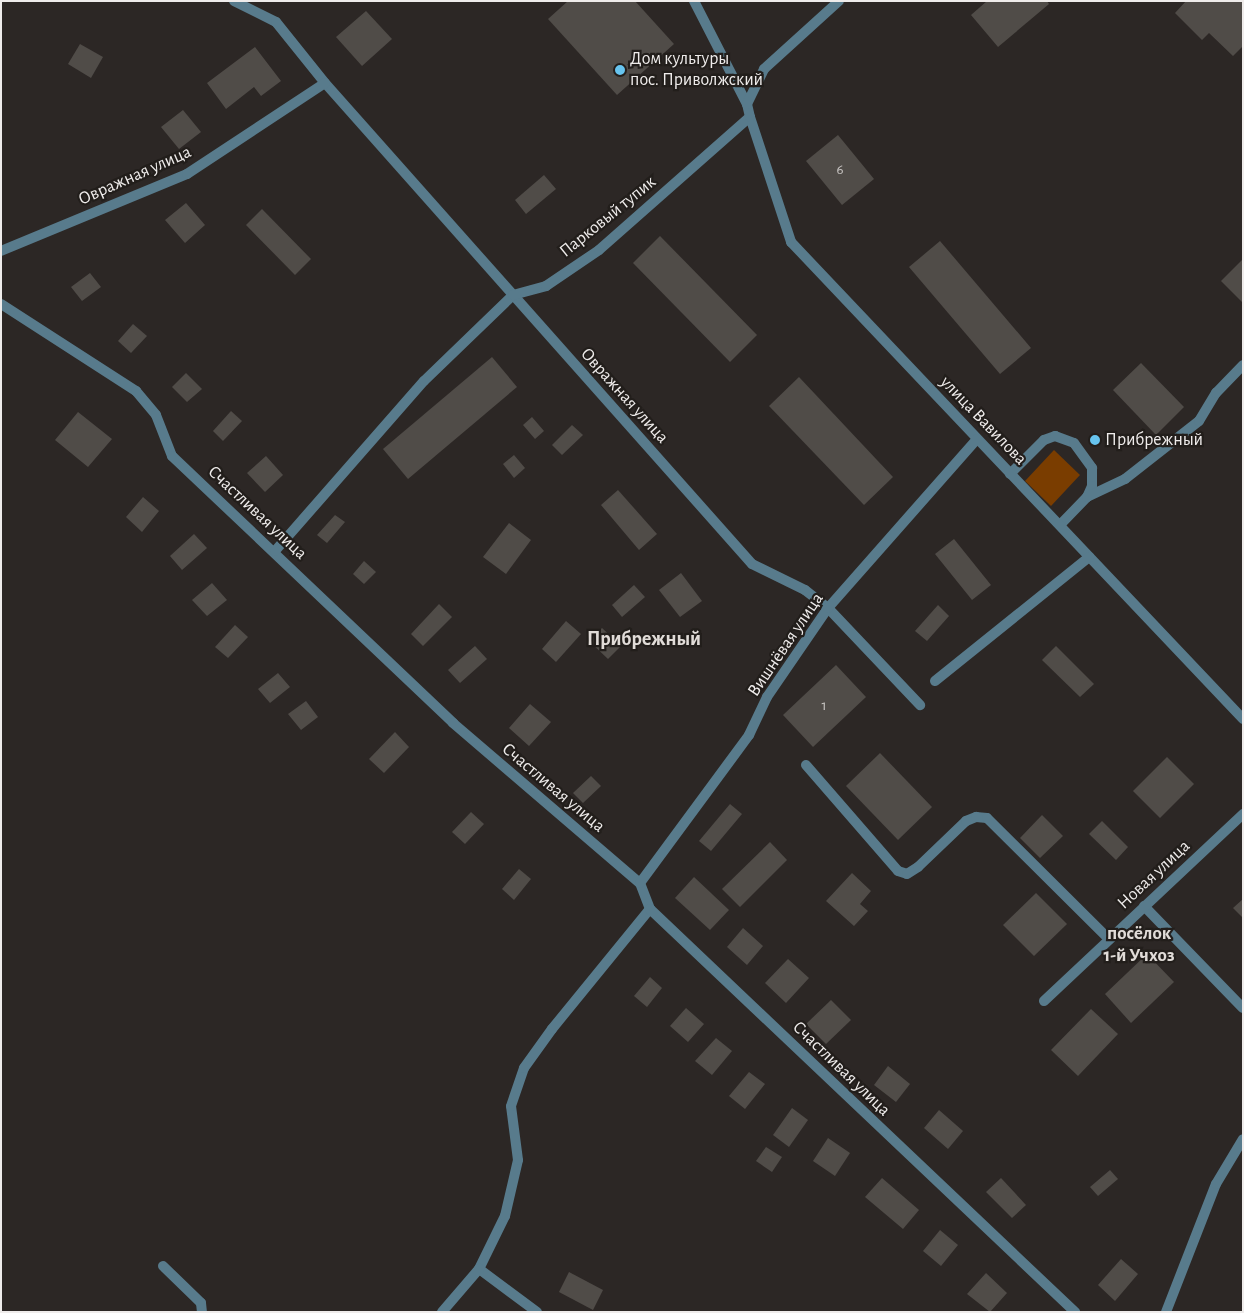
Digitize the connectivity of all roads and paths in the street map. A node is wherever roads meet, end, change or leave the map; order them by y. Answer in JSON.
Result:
{"nodes":[{"id":1,"x":234,"y":1,"type":"edge"},
{"id":2,"x":694,"y":1,"type":"edge"},
{"id":3,"x":839,"y":1,"type":"edge"},
{"id":4,"x":324,"y":83,"type":"junction"},
{"id":5,"x":747,"y":104,"type":"junction"},
{"id":6,"x":750,"y":116,"type":"junction"},
{"id":7,"x":1,"y":251,"type":"edge"},
{"id":8,"x":513,"y":295,"type":"junction"},
{"id":9,"x":1,"y":304,"type":"edge"},
{"id":10,"x":1243,"y":365,"type":"edge"},
{"id":11,"x":977,"y":438,"type":"junction"},
{"id":12,"x":1010,"y":474,"type":"junction"},
{"id":13,"x":1087,"y":497,"type":"junction"},
{"id":14,"x":1060,"y":525,"type":"junction"},
{"id":15,"x":275,"y":552,"type":"junction"},
{"id":16,"x":1089,"y":557,"type":"junction"},
{"id":17,"x":828,"y":608,"type":"junction"},
{"id":18,"x":935,"y":681,"type":"dead end"},
{"id":19,"x":920,"y":705,"type":"dead end"},
{"id":20,"x":1243,"y":719,"type":"edge"},
{"id":21,"x":806,"y":765,"type":"dead end"},
{"id":22,"x":1243,"y":814,"type":"edge"},
{"id":23,"x":640,"y":883,"type":"junction"},
{"id":24,"x":1144,"y":906,"type":"junction"},
{"id":25,"x":650,"y":909,"type":"junction"},
{"id":26,"x":1109,"y":938,"type":"junction"},
{"id":27,"x":1044,"y":1001,"type":"dead end"},
{"id":28,"x":1243,"y":1008,"type":"edge"},
{"id":29,"x":1243,"y":1139,"type":"edge"},
{"id":30,"x":163,"y":1266,"type":"dead end"},
{"id":31,"x":479,"y":1269,"type":"junction"},
{"id":32,"x":202,"y":1312,"type":"edge"},
{"id":33,"x":442,"y":1312,"type":"edge"},
{"id":34,"x":537,"y":1312,"type":"edge"},
{"id":35,"x":1075,"y":1312,"type":"edge"},
{"id":36,"x":1166,"y":1312,"type":"edge"}],
"edges":[{"from":1,"to":4,"type":"street","name":"Овражная улица"},
{"from":2,"to":5,"type":"street"},
{"from":3,"to":5,"type":"street"},
{"from":4,"to":7,"type":"street","name":"Овражная улица"},
{"from":4,"to":8,"type":"street","name":"Овражная улица"},
{"from":5,"to":6,"type":"street"},
{"from":6,"to":8,"type":"street","name":"Парковый тупик"},
{"from":6,"to":11,"type":"street","name":"улица Вавилова"},
{"from":8,"to":15,"type":"street","name":"Парковый тупик"},
{"from":8,"to":17,"type":"street","name":"Овражная улица"},
{"from":9,"to":15,"type":"street","name":"Счастливая улица"},
{"from":10,"to":13,"type":"street"},
{"from":11,"to":12,"type":"street","name":"улица Вавилова"},
{"from":11,"to":17,"type":"street","name":"Вишнёвая улица"},
{"from":12,"to":13,"type":"street"},
{"from":12,"to":14,"type":"street","name":"улица Вавилова"},
{"from":13,"to":14,"type":"street"},
{"from":14,"to":16,"type":"street","name":"улица Вавилова"},
{"from":15,"to":23,"type":"street","name":"Счастливая улица"},
{"from":16,"to":18,"type":"street"},
{"from":16,"to":20,"type":"street","name":"улица Вавилова"},
{"from":17,"to":19,"type":"street","name":"Овражная улица"},
{"from":17,"to":23,"type":"street","name":"Вишнёвая улица"},
{"from":21,"to":26,"type":"street"},
{"from":22,"to":24,"type":"street","name":"Новая улица"},
{"from":23,"to":25,"type":"street","name":"Счастливая улица"},
{"from":24,"to":26,"type":"street","name":"Новая улица"},
{"from":24,"to":28,"type":"street"},
{"from":25,"to":31,"type":"street"},
{"from":25,"to":35,"type":"street","name":"Счастливая улица"},
{"from":26,"to":27,"type":"street","name":"Новая улица"},
{"from":29,"to":36,"type":"street"},
{"from":30,"to":32,"type":"street"},
{"from":31,"to":33,"type":"street"},
{"from":31,"to":34,"type":"street"}]}
